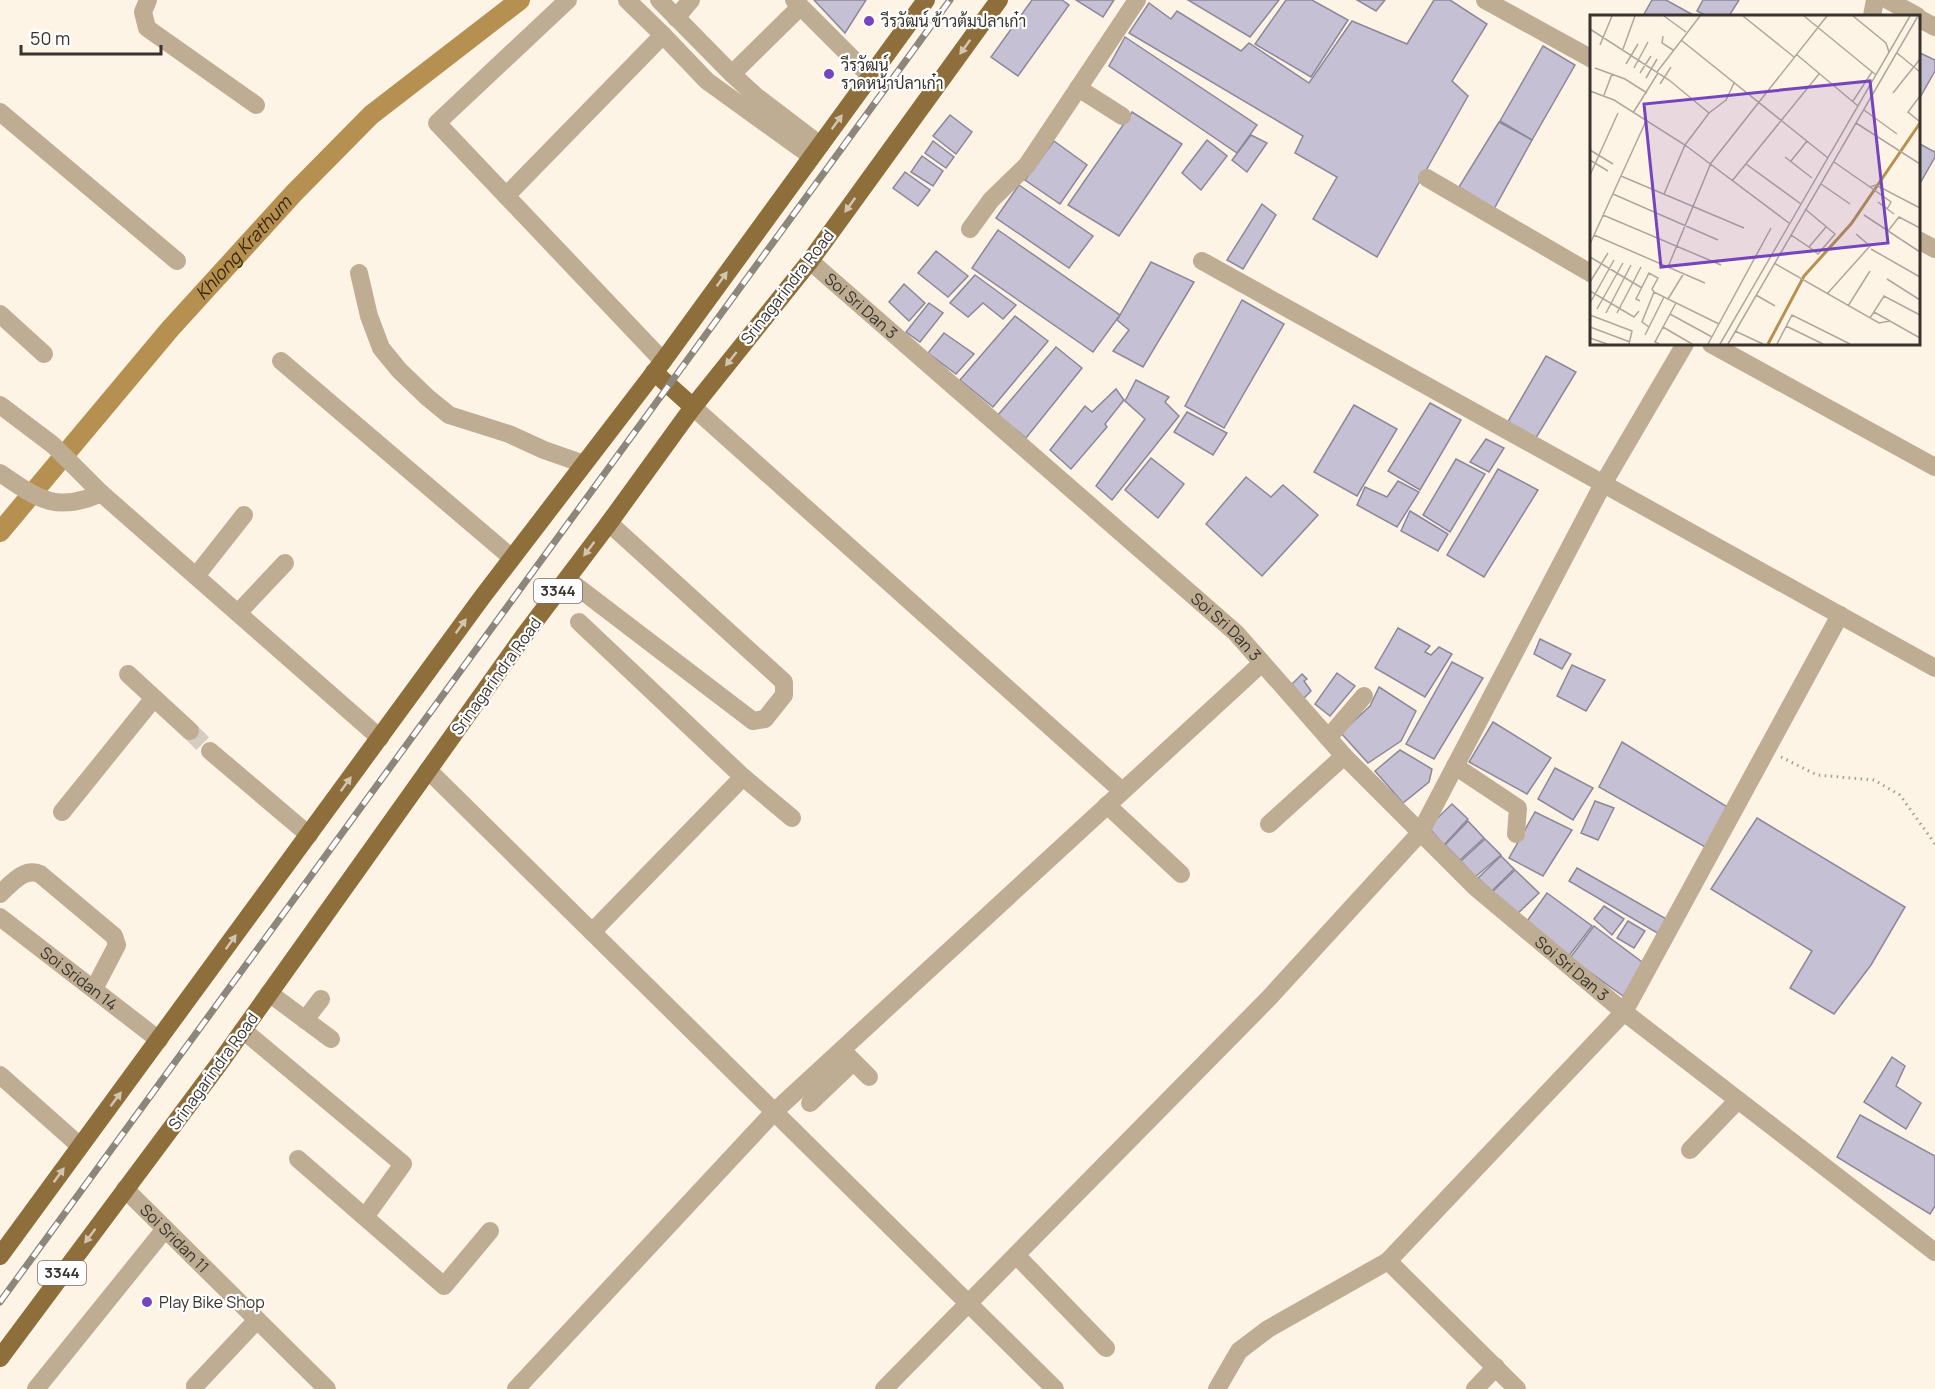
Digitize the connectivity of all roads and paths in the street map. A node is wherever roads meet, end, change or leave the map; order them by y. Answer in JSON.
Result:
{"nodes":[{"id":1,"x":148,"y":0,"type":"edge"},
{"id":2,"x":568,"y":0,"type":"edge"},
{"id":3,"x":627,"y":0,"type":"edge"},
{"id":4,"x":659,"y":0,"type":"edge"},
{"id":5,"x":692,"y":0,"type":"edge"},
{"id":6,"x":926,"y":0,"type":"edge"},
{"id":7,"x":999,"y":0,"type":"edge"},
{"id":8,"x":1137,"y":0,"type":"edge"},
{"id":9,"x":1485,"y":0,"type":"edge"},
{"id":10,"x":1875,"y":0,"type":"edge"},
{"id":11,"x":1888,"y":0,"type":"edge"},
{"id":12,"x":797,"y":3,"type":"edge"},
{"id":13,"x":1872,"y":15,"type":"edge"},
{"id":14,"x":1914,"y":15,"type":"edge"},
{"id":15,"x":676,"y":18,"type":"junction"},
{"id":16,"x":1920,"y":18,"type":"edge"},
{"id":17,"x":1935,"y":27,"type":"edge"},
{"id":18,"x":663,"y":35,"type":"junction"},
{"id":19,"x":1590,"y":58,"type":"edge"},
{"id":20,"x":732,"y":74,"type":"junction"},
{"id":21,"x":870,"y":76,"type":"junction"},
{"id":22,"x":1078,"y":88,"type":"junction"},
{"id":23,"x":256,"y":105,"type":"dead end"},
{"id":24,"x":0,"y":112,"type":"edge"},
{"id":25,"x":1122,"y":116,"type":"dead end"},
{"id":26,"x":815,"y":151,"type":"junction"},
{"id":27,"x":1427,"y":178,"type":"dead end"},
{"id":28,"x":506,"y":196,"type":"junction"},
{"id":29,"x":970,"y":229,"type":"dead end"},
{"id":30,"x":1920,"y":241,"type":"edge"},
{"id":31,"x":1935,"y":249,"type":"edge"},
{"id":32,"x":177,"y":261,"type":"dead end"},
{"id":33,"x":810,"y":261,"type":"junction"},
{"id":34,"x":1202,"y":261,"type":"dead end"},
{"id":35,"x":359,"y":273,"type":"dead end"},
{"id":36,"x":1590,"y":273,"type":"edge"},
{"id":37,"x":0,"y":314,"type":"edge"},
{"id":38,"x":1684,"y":345,"type":"edge"},
{"id":39,"x":1713,"y":345,"type":"edge"},
{"id":40,"x":44,"y":354,"type":"dead end"},
{"id":41,"x":281,"y":361,"type":"dead end"},
{"id":42,"x":658,"y":366,"type":"junction"},
{"id":43,"x":0,"y":405,"type":"edge"},
{"id":44,"x":693,"y":407,"type":"junction"},
{"id":45,"x":584,"y":464,"type":"junction"},
{"id":46,"x":1935,"y":467,"type":"edge"},
{"id":47,"x":0,"y":473,"type":"edge"},
{"id":48,"x":1603,"y":484,"type":"junction"},
{"id":49,"x":101,"y":493,"type":"junction"},
{"id":50,"x":244,"y":515,"type":"dead end"},
{"id":51,"x":609,"y":524,"type":"junction"},
{"id":52,"x":512,"y":558,"type":"junction"},
{"id":53,"x":285,"y":563,"type":"dead end"},
{"id":54,"x":196,"y":576,"type":"junction"},
{"id":55,"x":567,"y":579,"type":"junction"},
{"id":56,"x":238,"y":613,"type":"junction"},
{"id":57,"x":1840,"y":615,"type":"junction"},
{"id":58,"x":579,"y":622,"type":"dead end"},
{"id":59,"x":1262,"y":663,"type":"junction"},
{"id":60,"x":1935,"y":668,"type":"edge"},
{"id":61,"x":128,"y":674,"type":"dead end"},
{"id":62,"x":1364,"y":696,"type":"dead end"},
{"id":63,"x":154,"y":698,"type":"junction"},
{"id":64,"x":190,"y":731,"type":"tunnel mouth"},
{"id":65,"x":380,"y":738,"type":"junction"},
{"id":66,"x":1328,"y":738,"type":"junction"},
{"id":67,"x":1766,"y":750,"type":"junction"},
{"id":68,"x":210,"y":751,"type":"tunnel mouth"},
{"id":69,"x":1344,"y":756,"type":"junction"},
{"id":70,"x":1455,"y":766,"type":"junction"},
{"id":71,"x":428,"y":770,"type":"junction"},
{"id":72,"x":743,"y":777,"type":"junction"},
{"id":73,"x":1122,"y":791,"type":"junction"},
{"id":74,"x":1107,"y":805,"type":"junction"},
{"id":75,"x":62,"y":812,"type":"dead end"},
{"id":76,"x":792,"y":818,"type":"dead end"},
{"id":77,"x":1269,"y":824,"type":"dead end"},
{"id":78,"x":1420,"y":833,"type":"junction"},
{"id":79,"x":1516,"y":834,"type":"dead end"},
{"id":80,"x":309,"y":835,"type":"junction"},
{"id":81,"x":1935,"y":844,"type":"edge"},
{"id":82,"x":1181,"y":874,"type":"dead end"},
{"id":83,"x":0,"y":894,"type":"edge"},
{"id":84,"x":0,"y":917,"type":"edge"},
{"id":85,"x":592,"y":932,"type":"junction"},
{"id":86,"x":94,"y":989,"type":"junction"},
{"id":87,"x":269,"y":993,"type":"junction"},
{"id":88,"x":321,"y":999,"type":"dead end"},
{"id":89,"x":1624,"y":1012,"type":"junction"},
{"id":90,"x":305,"y":1020,"type":"junction"},
{"id":91,"x":243,"y":1030,"type":"junction"},
{"id":92,"x":331,"y":1039,"type":"dead end"},
{"id":93,"x":159,"y":1040,"type":"junction"},
{"id":94,"x":848,"y":1056,"type":"junction"},
{"id":95,"x":0,"y":1075,"type":"edge"},
{"id":96,"x":869,"y":1077,"type":"dead end"},
{"id":97,"x":1738,"y":1100,"type":"junction"},
{"id":98,"x":810,"y":1103,"type":"dead end"},
{"id":99,"x":774,"y":1112,"type":"junction"},
{"id":100,"x":81,"y":1146,"type":"junction"},
{"id":101,"x":1690,"y":1150,"type":"dead end"},
{"id":102,"x":298,"y":1159,"type":"dead end"},
{"id":103,"x":125,"y":1189,"type":"junction"},
{"id":104,"x":366,"y":1217,"type":"junction"},
{"id":105,"x":165,"y":1229,"type":"junction"},
{"id":106,"x":490,"y":1231,"type":"dead end"},
{"id":107,"x":3,"y":1246,"type":"edge"},
{"id":108,"x":1933,"y":1247,"type":"edge"},
{"id":109,"x":1016,"y":1255,"type":"junction"},
{"id":110,"x":1388,"y":1261,"type":"junction"},
{"id":111,"x":968,"y":1304,"type":"junction"},
{"id":112,"x":257,"y":1320,"type":"junction"},
{"id":113,"x":1106,"y":1348,"type":"dead end"},
{"id":114,"x":0,"y":1358,"type":"edge"},
{"id":115,"x":1496,"y":1368,"type":"junction"},
{"id":116,"x":195,"y":1386,"type":"dead end"},
{"id":117,"x":36,"y":1389,"type":"edge"},
{"id":118,"x":327,"y":1389,"type":"edge"},
{"id":119,"x":516,"y":1389,"type":"edge"},
{"id":120,"x":884,"y":1389,"type":"edge"},
{"id":121,"x":1055,"y":1389,"type":"edge"},
{"id":122,"x":1217,"y":1389,"type":"edge"},
{"id":123,"x":1475,"y":1389,"type":"edge"},
{"id":124,"x":1517,"y":1389,"type":"edge"}],
"edges":[{"from":1,"to":23,"type":"street"},
{"from":2,"to":28,"type":"street"},
{"from":3,"to":18,"type":"street"},
{"from":4,"to":15,"type":"street"},
{"from":5,"to":15,"type":"street"},
{"from":6,"to":21,"type":"main road"},
{"from":7,"to":33,"type":"main road","name":"Srinagarindra Road","number":"3344","one_way":true},
{"from":8,"to":22,"type":"street"},
{"from":9,"to":19,"type":"street"},
{"from":10,"to":13,"type":"street"},
{"from":11,"to":14,"type":"street"},
{"from":12,"to":20,"type":"street"},
{"from":12,"to":21,"type":"street"},
{"from":15,"to":20,"type":"street"},
{"from":16,"to":17,"type":"street"},
{"from":18,"to":26,"type":"street"},
{"from":18,"to":28,"type":"street"},
{"from":20,"to":26,"type":"street"},
{"from":26,"to":21,"type":"main road","one_way":true},
{"from":22,"to":25,"type":"street"},
{"from":22,"to":29,"type":"street"},
{"from":24,"to":32,"type":"street"},
{"from":42,"to":26,"type":"main road","one_way":true},
{"from":27,"to":36,"type":"street"},
{"from":28,"to":42,"type":"street"},
{"from":30,"to":31,"type":"street"},
{"from":33,"to":44,"type":"main road","name":"Srinagarindra Road","number":"3344","one_way":true},
{"from":33,"to":59,"type":"street","name":"Soi Sri Dan 3"},
{"from":34,"to":48,"type":"street"},
{"from":35,"to":45,"type":"street"},
{"from":37,"to":40,"type":"street"},
{"from":38,"to":48,"type":"street"},
{"from":39,"to":46,"type":"street"},
{"from":41,"to":52,"type":"street"},
{"from":42,"to":44,"type":"main road"},
{"from":42,"to":45,"type":"main road"},
{"from":43,"to":49,"type":"street"},
{"from":44,"to":51,"type":"main road","name":"Srinagarindra Road","number":"3344"},
{"from":44,"to":73,"type":"street"},
{"from":45,"to":52,"type":"main road"},
{"from":47,"to":49,"type":"street"},
{"from":48,"to":57,"type":"street"},
{"from":48,"to":70,"type":"street"},
{"from":49,"to":54,"type":"street"},
{"from":50,"to":54,"type":"street"},
{"from":51,"to":55,"type":"main road","name":"Srinagarindra Road","number":"3344","one_way":true},
{"from":51,"to":55,"type":"street"},
{"from":65,"to":52,"type":"main road","one_way":true},
{"from":53,"to":56,"type":"street"},
{"from":54,"to":56,"type":"street"},
{"from":55,"to":71,"type":"main road","name":"Srinagarindra Road","number":"3344"},
{"from":56,"to":65,"type":"street"},
{"from":57,"to":60,"type":"street"},
{"from":57,"to":67,"type":"street"},
{"from":58,"to":72,"type":"street"},
{"from":59,"to":66,"type":"street","name":"Soi Sri Dan 3"},
{"from":59,"to":73,"type":"street"},
{"from":61,"to":63,"type":"street"},
{"from":62,"to":66,"type":"street"},
{"from":63,"to":64,"type":"street"},
{"from":63,"to":75,"type":"street"},
{"from":80,"to":65,"type":"main road","one_way":true},
{"from":66,"to":69,"type":"street","name":"Soi Sri Dan 3"},
{"from":67,"to":81,"type":"path"},
{"from":67,"to":89,"type":"street"},
{"from":68,"to":80,"type":"street"},
{"from":69,"to":77,"type":"street"},
{"from":69,"to":78,"type":"street","name":"Soi Sri Dan 3"},
{"from":70,"to":78,"type":"street"},
{"from":70,"to":79,"type":"street"},
{"from":71,"to":85,"type":"street"},
{"from":71,"to":87,"type":"main road","name":"Srinagarindra Road","number":"3344"},
{"from":72,"to":76,"type":"street"},
{"from":72,"to":85,"type":"street"},
{"from":73,"to":74,"type":"street"},
{"from":74,"to":82,"type":"street"},
{"from":74,"to":94,"type":"street"},
{"from":78,"to":89,"type":"street","name":"Soi Sri Dan 3"},
{"from":78,"to":109,"type":"street"},
{"from":93,"to":80,"type":"main road","one_way":true},
{"from":83,"to":86,"type":"street"},
{"from":84,"to":86,"type":"street","name":"Soi Sridan 14"},
{"from":85,"to":99,"type":"street"},
{"from":86,"to":93,"type":"street","name":"Soi Sridan 14"},
{"from":87,"to":90,"type":"street"},
{"from":87,"to":91,"type":"main road","name":"Srinagarindra Road","number":"3344"},
{"from":88,"to":90,"type":"street"},
{"from":89,"to":97,"type":"street","name":"Soi Sri Dan 3"},
{"from":89,"to":110,"type":"street"},
{"from":90,"to":92,"type":"street"},
{"from":91,"to":103,"type":"main road","name":"Srinagarindra Road","number":"3344"},
{"from":91,"to":104,"type":"street"},
{"from":100,"to":93,"type":"main road","one_way":true},
{"from":94,"to":96,"type":"street"},
{"from":94,"to":98,"type":"street"},
{"from":94,"to":99,"type":"street"},
{"from":95,"to":100,"type":"street"},
{"from":97,"to":101,"type":"street"},
{"from":97,"to":108,"type":"street","name":"Soi Sri Dan 3"},
{"from":99,"to":111,"type":"street"},
{"from":99,"to":119,"type":"street"},
{"from":107,"to":100,"type":"main road","one_way":true},
{"from":102,"to":104,"type":"street"},
{"from":103,"to":105,"type":"street","name":"Soi Sridan 11"},
{"from":103,"to":114,"type":"main road","name":"Srinagarindra Road","number":"3344","one_way":true},
{"from":104,"to":106,"type":"street"},
{"from":105,"to":112,"type":"street","name":"Soi Sridan 11"},
{"from":105,"to":117,"type":"street"},
{"from":109,"to":111,"type":"street"},
{"from":109,"to":113,"type":"street"},
{"from":110,"to":115,"type":"street"},
{"from":110,"to":122,"type":"street"},
{"from":111,"to":120,"type":"street"},
{"from":111,"to":121,"type":"street"},
{"from":112,"to":116,"type":"street"},
{"from":112,"to":118,"type":"street","name":"Soi Sridan 11"},
{"from":115,"to":123,"type":"street"},
{"from":115,"to":124,"type":"street"}]}
